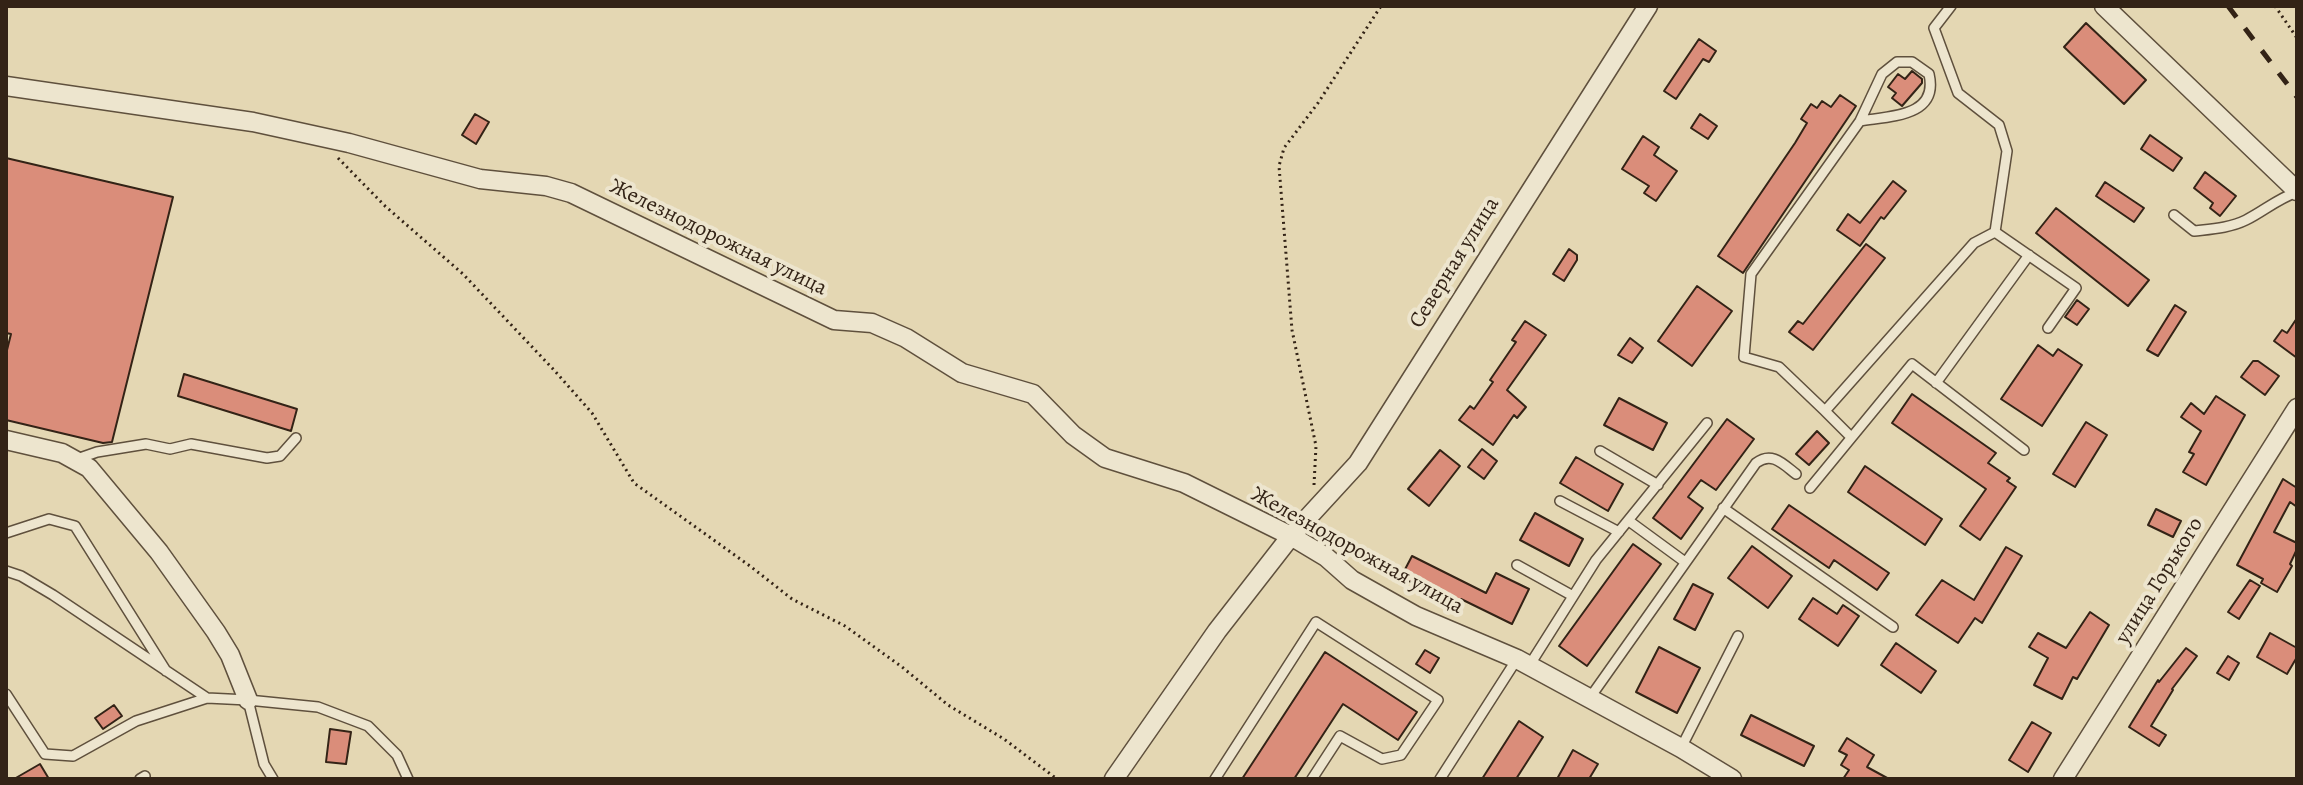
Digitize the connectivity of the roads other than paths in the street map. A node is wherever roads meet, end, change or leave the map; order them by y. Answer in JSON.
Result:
{"nodes":[{"id":1,"x":1648,"y":6,"type":"edge"},
{"id":2,"x":1951,"y":6,"type":"edge"},
{"id":3,"x":2104,"y":6,"type":"edge"},
{"id":4,"x":6,"y":86,"type":"edge"},
{"id":5,"x":1860,"y":121,"type":"junction"},
{"id":6,"x":2297,"y":191,"type":"edge"},
{"id":7,"x":2174,"y":215,"type":"dead end"},
{"id":8,"x":1995,"y":232,"type":"junction"},
{"id":9,"x":2029,"y":255,"type":"junction"},
{"id":10,"x":2048,"y":328,"type":"dead end"},
{"id":11,"x":1936,"y":383,"type":"junction"},
{"id":12,"x":2297,"y":408,"type":"edge"},
{"id":13,"x":1825,"y":411,"type":"junction"},
{"id":14,"x":1707,"y":423,"type":"dead end"},
{"id":15,"x":1850,"y":436,"type":"junction"},
{"id":16,"x":296,"y":438,"type":"dead end"},
{"id":17,"x":6,"y":440,"type":"edge"},
{"id":18,"x":2024,"y":450,"type":"dead end"},
{"id":19,"x":1600,"y":451,"type":"dead end"},
{"id":20,"x":74,"y":460,"type":"junction"},
{"id":21,"x":1796,"y":474,"type":"dead end"},
{"id":22,"x":1658,"y":485,"type":"junction"},
{"id":23,"x":1810,"y":488,"type":"dead end"},
{"id":24,"x":1560,"y":501,"type":"dead end"},
{"id":25,"x":1723,"y":508,"type":"junction"},
{"id":26,"x":1629,"y":521,"type":"junction"},
{"id":27,"x":1619,"y":532,"type":"junction"},
{"id":28,"x":6,"y":533,"type":"edge"},
{"id":29,"x":1291,"y":536,"type":"junction"},
{"id":30,"x":1685,"y":562,"type":"junction"},
{"id":31,"x":1517,"y":565,"type":"dead end"},
{"id":32,"x":6,"y":571,"type":"edge"},
{"id":33,"x":1573,"y":596,"type":"junction"},
{"id":34,"x":1893,"y":627,"type":"dead end"},
{"id":35,"x":1738,"y":636,"type":"dead end"},
{"id":36,"x":1523,"y":663,"type":"junction"},
{"id":37,"x":166,"y":671,"type":"junction"},
{"id":38,"x":6,"y":694,"type":"edge"},
{"id":39,"x":207,"y":698,"type":"junction"},
{"id":40,"x":1589,"y":699,"type":"junction"},
{"id":41,"x":248,"y":700,"type":"junction"},
{"id":42,"x":1681,"y":748,"type":"junction"},
{"id":43,"x":273,"y":779,"type":"edge"},
{"id":44,"x":408,"y":779,"type":"edge"},
{"id":45,"x":1114,"y":779,"type":"edge"},
{"id":46,"x":1215,"y":779,"type":"edge"},
{"id":47,"x":1312,"y":779,"type":"edge"},
{"id":48,"x":1440,"y":779,"type":"edge"},
{"id":49,"x":1732,"y":779,"type":"edge"},
{"id":50,"x":2063,"y":779,"type":"edge"}],
"edges":[{"from":1,"to":29,"type":"street","name":"Северная улица"},
{"from":2,"to":8,"type":"lane"},
{"from":3,"to":6,"type":"street"},
{"from":4,"to":29,"type":"street","name":"Железнодорожная улица"},
{"from":5,"to":5,"type":"lane"},
{"from":5,"to":13,"type":"lane"},
{"from":6,"to":7,"type":"lane"},
{"from":8,"to":9,"type":"lane"},
{"from":8,"to":13,"type":"lane"},
{"from":9,"to":10,"type":"lane"},
{"from":9,"to":11,"type":"lane"},
{"from":11,"to":15,"type":"lane"},
{"from":11,"to":18,"type":"lane"},
{"from":12,"to":50,"type":"street","name":"улица Горького"},
{"from":13,"to":15,"type":"lane"},
{"from":14,"to":22,"type":"lane"},
{"from":15,"to":23,"type":"lane"},
{"from":16,"to":20,"type":"lane"},
{"from":17,"to":20,"type":"street"},
{"from":19,"to":22,"type":"lane"},
{"from":20,"to":41,"type":"street"},
{"from":21,"to":25,"type":"lane"},
{"from":22,"to":26,"type":"lane"},
{"from":24,"to":27,"type":"lane"},
{"from":25,"to":30,"type":"lane"},
{"from":25,"to":34,"type":"lane"},
{"from":26,"to":27,"type":"lane"},
{"from":26,"to":30,"type":"lane"},
{"from":27,"to":33,"type":"lane"},
{"from":28,"to":37,"type":"lane"},
{"from":29,"to":36,"type":"street","name":"Железнодорожная улица"},
{"from":29,"to":45,"type":"street","name":"Северная улица"},
{"from":30,"to":40,"type":"lane"},
{"from":31,"to":33,"type":"lane"},
{"from":32,"to":37,"type":"lane"},
{"from":33,"to":36,"type":"lane"},
{"from":35,"to":42,"type":"lane"},
{"from":36,"to":40,"type":"street","name":"Железнодорожная улица"},
{"from":36,"to":48,"type":"lane"},
{"from":37,"to":39,"type":"lane"},
{"from":38,"to":39,"type":"lane"},
{"from":39,"to":41,"type":"lane"},
{"from":40,"to":42,"type":"street","name":"Железнодорожная улица"},
{"from":41,"to":43,"type":"lane"},
{"from":41,"to":44,"type":"lane"},
{"from":42,"to":49,"type":"street","name":"Железнодорожная улица"},
{"from":46,"to":47,"type":"lane"}]}
